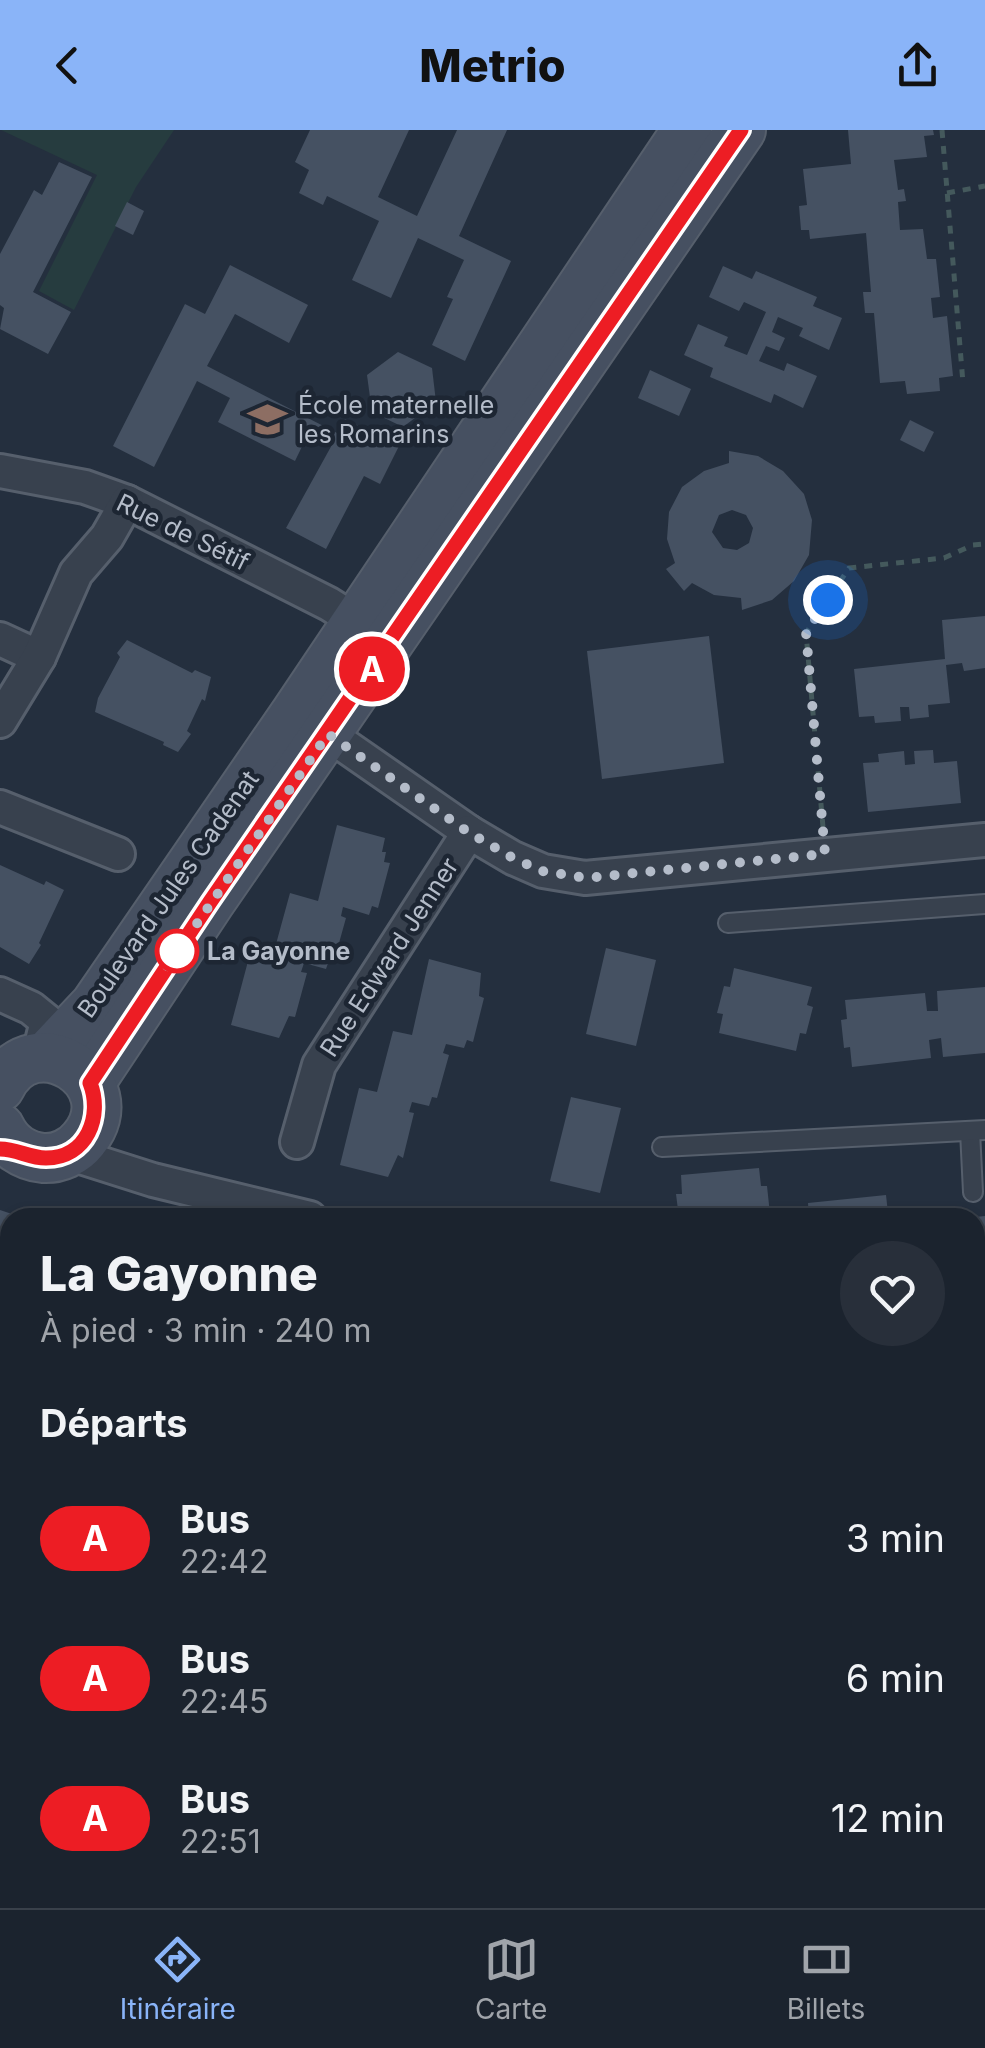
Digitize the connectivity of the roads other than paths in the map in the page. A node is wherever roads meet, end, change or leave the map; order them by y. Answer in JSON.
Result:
{"nodes":[{"id":1,"x":687,"y":130,"type":"edge"},
{"id":2,"x":742,"y":130,"type":"edge"},
{"id":3,"x":0,"y":471,"type":"edge"},
{"id":4,"x":127,"y":502,"type":"junction"},
{"id":5,"x":356,"y":621,"type":"junction"},
{"id":6,"x":0,"y":639,"type":"edge"},
{"id":7,"x":39,"y":658,"type":"junction"},
{"id":8,"x":0,"y":721,"type":"edge"},
{"id":9,"x":328,"y":734,"type":"junction"},
{"id":10,"x":0,"y":807,"type":"edge"},
{"id":11,"x":468,"y":832,"type":"junction"},
{"id":12,"x":985,"y":840,"type":"edge"},
{"id":13,"x":118,"y":854,"type":"dead end"},
{"id":14,"x":985,"y":904,"type":"edge"},
{"id":15,"x":728,"y":924,"type":"dead end"},
{"id":16,"x":0,"y":994,"type":"edge"},
{"id":17,"x":42,"y":1057,"type":"junction"},
{"id":18,"x":0,"y":1087,"type":"edge"},
{"id":19,"x":84,"y":1120,"type":"junction"},
{"id":20,"x":977,"y":1130,"type":"edge"},
{"id":21,"x":6,"y":1142,"type":"edge"},
{"id":22,"x":297,"y":1142,"type":"dead end"},
{"id":23,"x":662,"y":1147,"type":"dead end"},
{"id":24,"x":973,"y":1192,"type":"dead end"},
{"id":25,"x":269,"y":1208,"type":"edge"}],
"edges":[{"from":1,"to":5,"type":"street","name":"Boulevard Jules Cadenat"},
{"from":2,"to":9,"type":"street","name":"Boulevard Jules Cadenat"},
{"from":3,"to":4,"type":"street","name":"Rue de Sétif"},
{"from":4,"to":5,"type":"street","name":"Rue de Sétif"},
{"from":4,"to":7,"type":"street"},
{"from":5,"to":17,"type":"street","name":"Boulevard Jules Cadenat"},
{"from":6,"to":7,"type":"street"},
{"from":7,"to":8,"type":"street"},
{"from":9,"to":11,"type":"street"},
{"from":9,"to":19,"type":"street","name":"Boulevard Jules Cadenat"},
{"from":10,"to":13,"type":"street"},
{"from":11,"to":12,"type":"street"},
{"from":11,"to":22,"type":"street","name":"Rue Edward Jenner"},
{"from":14,"to":15,"type":"lane"},
{"from":16,"to":17,"type":"street"},
{"from":17,"to":18,"type":"street","name":"Boulevard Jules Cadenat"},
{"from":17,"to":19,"type":"street"},
{"from":19,"to":21,"type":"street"},
{"from":19,"to":25,"type":"street"},
{"from":20,"to":23,"type":"lane"},
{"from":20,"to":24,"type":"lane"}]}
